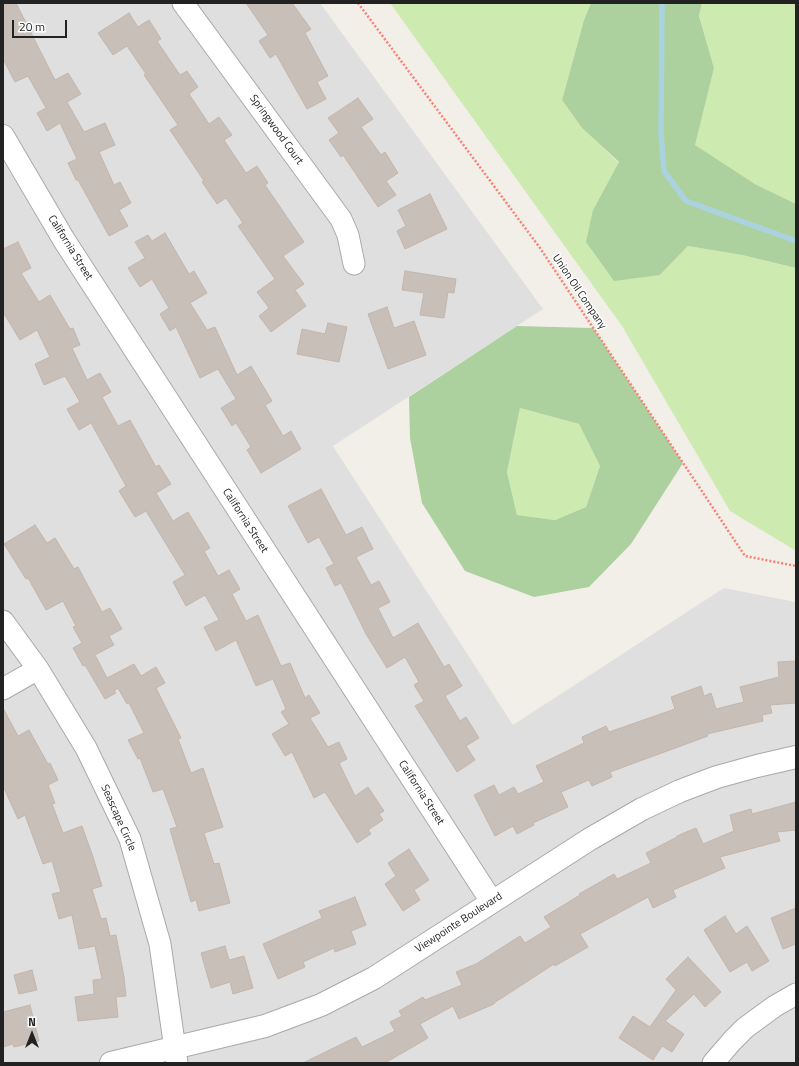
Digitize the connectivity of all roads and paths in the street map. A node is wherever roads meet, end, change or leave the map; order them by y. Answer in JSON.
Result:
{"nodes":[{"id":1,"x":183,"y":3,"type":"edge"},
{"id":2,"x":358,"y":3,"type":"edge"},
{"id":3,"x":3,"y":136,"type":"edge"},
{"id":4,"x":354,"y":264,"type":"dead end"},
{"id":5,"x":796,"y":566,"type":"edge"},
{"id":6,"x":3,"y":621,"type":"edge"},
{"id":7,"x":38,"y":669,"type":"junction"},
{"id":8,"x":3,"y":689,"type":"edge"},
{"id":9,"x":796,"y":757,"type":"edge"},
{"id":10,"x":492,"y":902,"type":"junction"},
{"id":11,"x":796,"y":994,"type":"edge"},
{"id":12,"x":176,"y":1056,"type":"edge"},
{"id":13,"x":111,"y":1063,"type":"edge"},
{"id":14,"x":713,"y":1063,"type":"edge"}],
"edges":[{"from":1,"to":4,"type":"street","name":"Springwood Court"},
{"from":2,"to":5,"type":"path","name":"Union Oil Company"},
{"from":3,"to":10,"type":"street","name":"California Street"},
{"from":6,"to":7,"type":"street","name":"Seascape Circle"},
{"from":7,"to":8,"type":"street"},
{"from":7,"to":12,"type":"street","name":"Seascape Circle"},
{"from":9,"to":10,"type":"street","name":"Viewpointe Boulevard"},
{"from":10,"to":12,"type":"street","name":"Viewpointe Boulevard"},
{"from":11,"to":14,"type":"street"},
{"from":12,"to":13,"type":"street","name":"Viewpointe Boulevard"}]}
